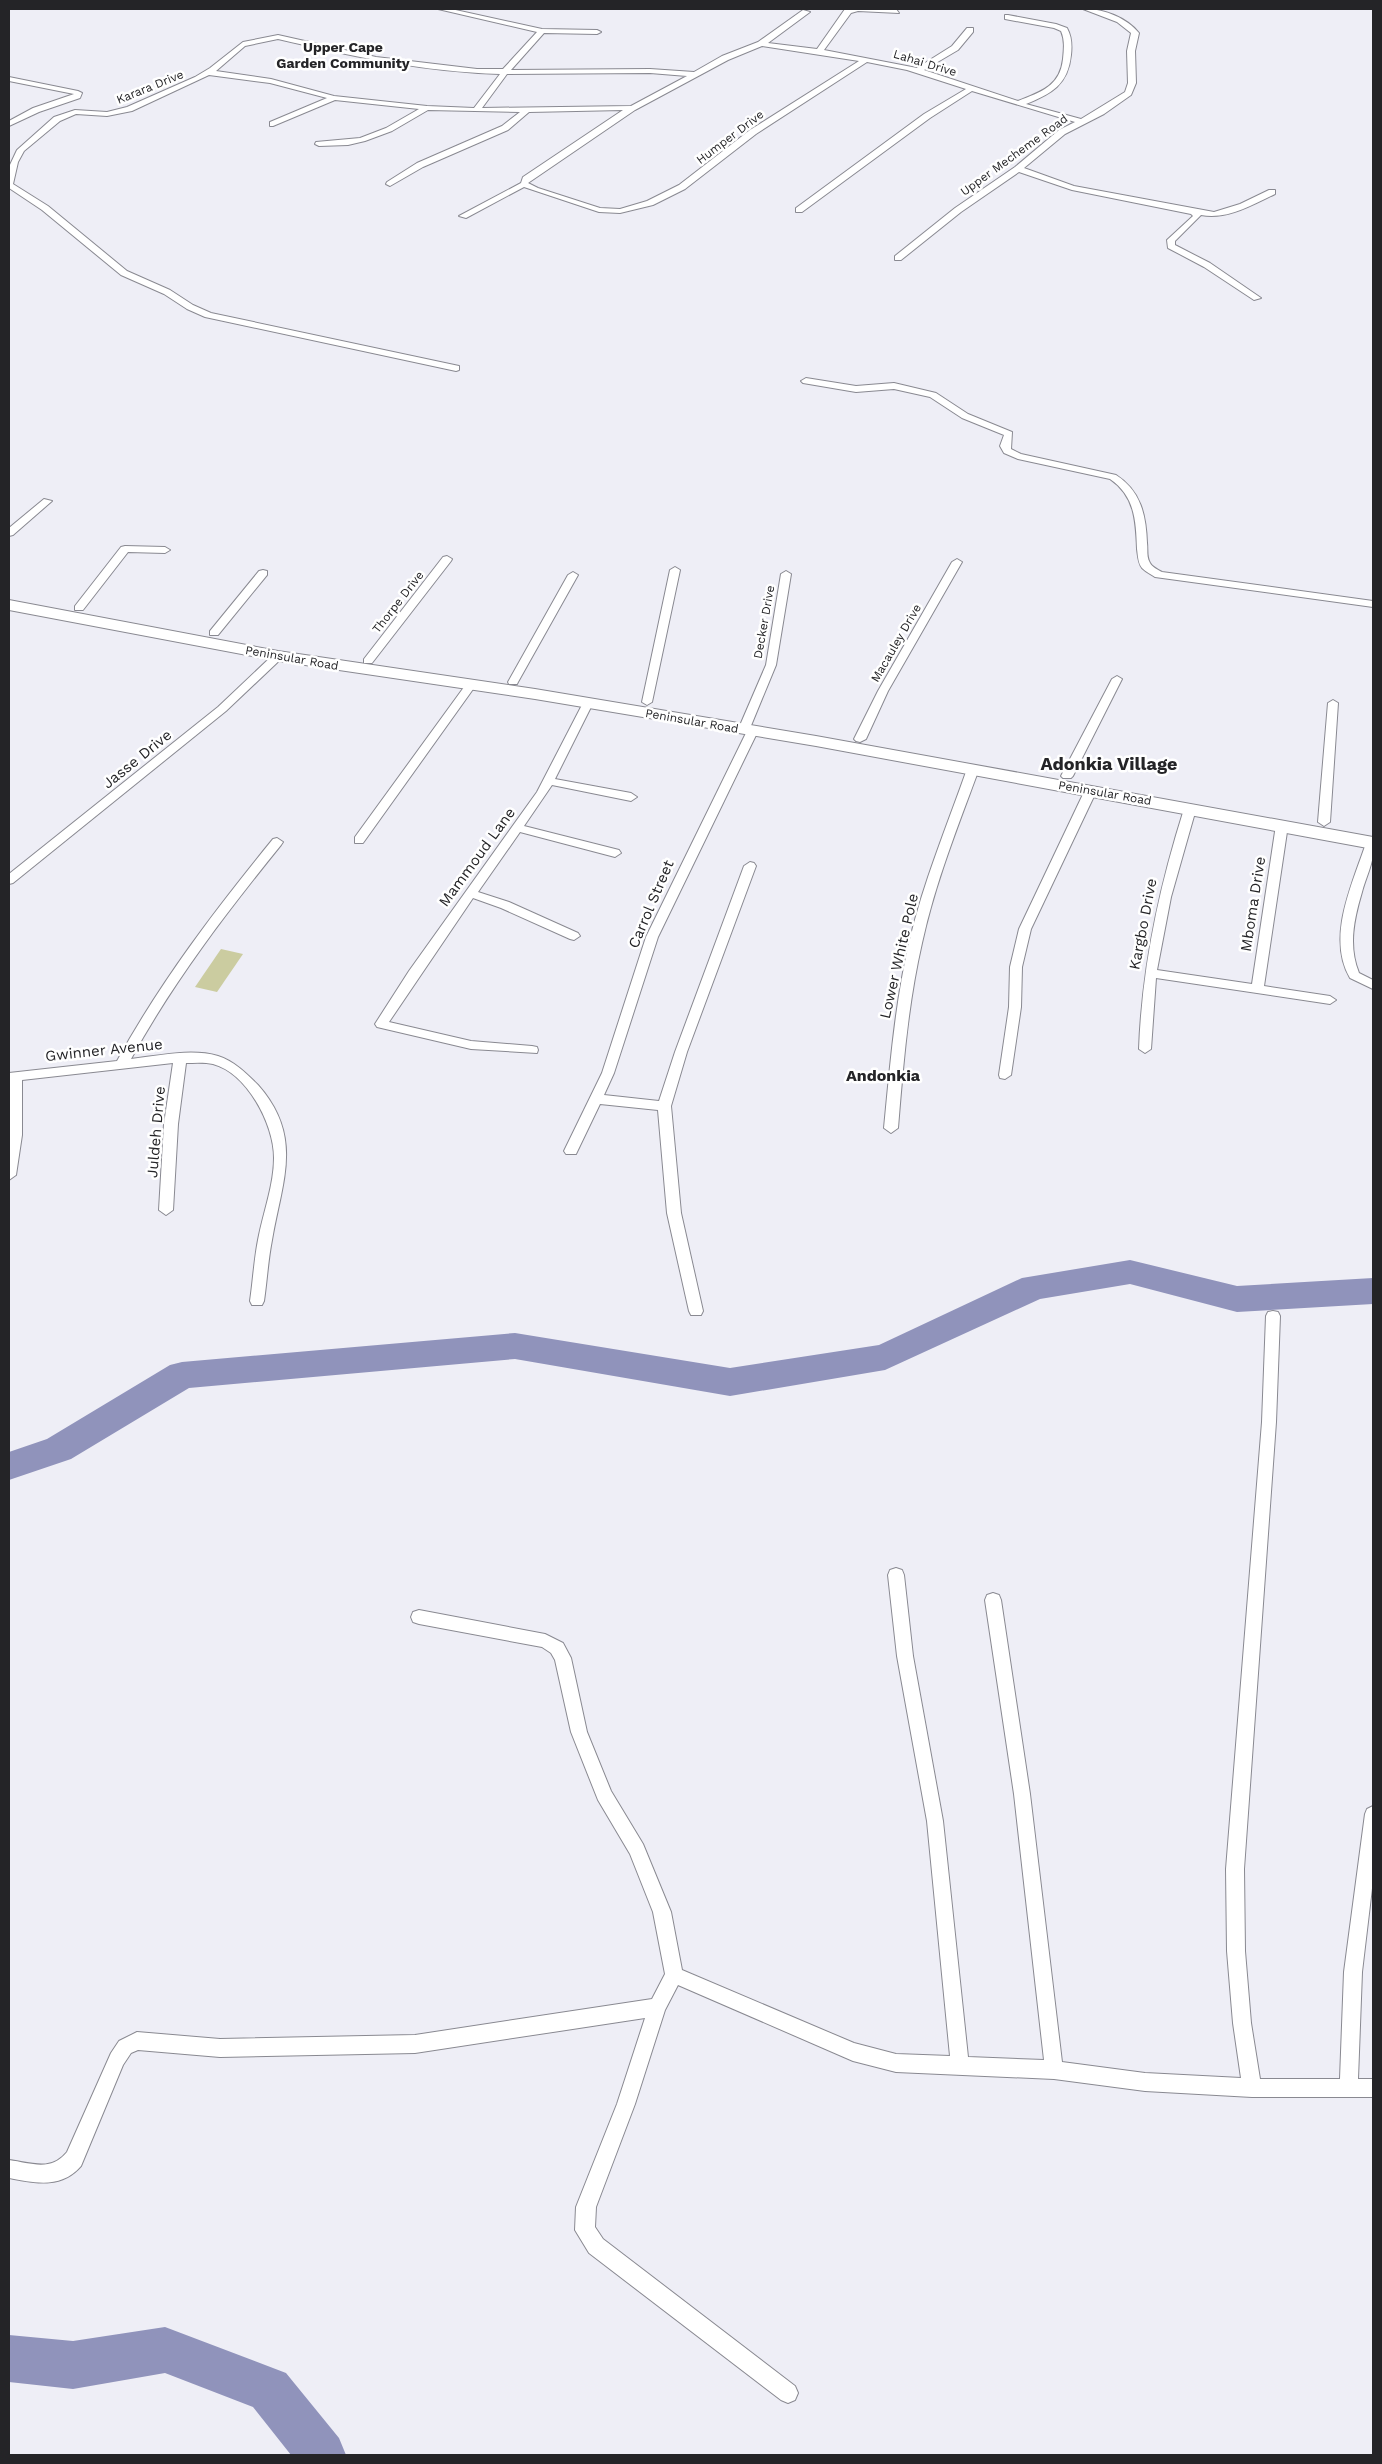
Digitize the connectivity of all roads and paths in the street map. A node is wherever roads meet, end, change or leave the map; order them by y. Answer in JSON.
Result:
{"nodes":[{"id":1,"x":442,"y":9,"type":"edge"},
{"id":2,"x":793,"y":9,"type":"edge"},
{"id":3,"x":858,"y":9,"type":"edge"},
{"id":4,"x":1087,"y":9,"type":"edge"},
{"id":5,"x":896,"y":11,"type":"dead end"},
{"id":6,"x":1008,"y":17,"type":"dead end"},
{"id":7,"x":970,"y":30,"type":"dead end"},
{"id":8,"x":542,"y":31,"type":"junction"},
{"id":9,"x":597,"y":32,"type":"dead end"},
{"id":10,"x":761,"y":44,"type":"junction"},
{"id":11,"x":819,"y":52,"type":"junction"},
{"id":12,"x":867,"y":59,"type":"junction"},
{"id":13,"x":918,"y":71,"type":"junction"},
{"id":14,"x":505,"y":72,"type":"junction"},
{"id":15,"x":209,"y":73,"type":"junction"},
{"id":16,"x":695,"y":74,"type":"junction"},
{"id":17,"x":9,"y":79,"type":"edge"},
{"id":18,"x":971,"y":90,"type":"junction"},
{"id":19,"x":334,"y":98,"type":"junction"},
{"id":20,"x":1018,"y":104,"type":"junction"},
{"id":21,"x":427,"y":108,"type":"junction"},
{"id":22,"x":632,"y":108,"type":"junction"},
{"id":23,"x":36,"y":110,"type":"junction"},
{"id":24,"x":476,"y":110,"type":"junction"},
{"id":25,"x":526,"y":111,"type":"junction"},
{"id":26,"x":75,"y":112,"type":"junction"},
{"id":27,"x":1079,"y":121,"type":"junction"},
{"id":28,"x":9,"y":124,"type":"edge"},
{"id":29,"x":273,"y":124,"type":"dead end"},
{"id":30,"x":319,"y":144,"type":"dead end"},
{"id":31,"x":1018,"y":169,"type":"junction"},
{"id":32,"x":9,"y":184,"type":"edge"},
{"id":33,"x":390,"y":184,"type":"dead end"},
{"id":34,"x":524,"y":184,"type":"junction"},
{"id":35,"x":1272,"y":192,"type":"dead end"},
{"id":36,"x":799,"y":210,"type":"dead end"},
{"id":37,"x":1194,"y":212,"type":"junction"},
{"id":38,"x":462,"y":216,"type":"dead end"},
{"id":39,"x":898,"y":258,"type":"dead end"},
{"id":40,"x":1256,"y":298,"type":"dead end"},
{"id":41,"x":456,"y":368,"type":"dead end"},
{"id":42,"x":806,"y":381,"type":"dead end"},
{"id":43,"x":47,"y":501,"type":"dead end"},
{"id":44,"x":9,"y":533,"type":"edge"},
{"id":45,"x":164,"y":550,"type":"dead end"},
{"id":46,"x":447,"y":559,"type":"dead end"},
{"id":47,"x":957,"y":562,"type":"dead end"},
{"id":48,"x":675,"y":570,"type":"dead end"},
{"id":49,"x":263,"y":573,"type":"dead end"},
{"id":50,"x":786,"y":574,"type":"dead end"},
{"id":51,"x":572,"y":575,"type":"dead end"},
{"id":52,"x":9,"y":596,"type":"edge"},
{"id":53,"x":9,"y":604,"type":"edge"},
{"id":54,"x":1373,"y":604,"type":"edge"},
{"id":55,"x":80,"y":608,"type":"junction"},
{"id":56,"x":214,"y":633,"type":"junction"},
{"id":57,"x":278,"y":656,"type":"junction"},
{"id":58,"x":368,"y":661,"type":"junction"},
{"id":59,"x":1117,"y":679,"type":"dead end"},
{"id":60,"x":513,"y":682,"type":"junction"},
{"id":61,"x":471,"y":686,"type":"junction"},
{"id":62,"x":647,"y":702,"type":"junction"},
{"id":63,"x":588,"y":703,"type":"junction"},
{"id":64,"x":1333,"y":703,"type":"dead end"},
{"id":65,"x":748,"y":726,"type":"junction"},
{"id":66,"x":860,"y":739,"type":"junction"},
{"id":67,"x":973,"y":769,"type":"junction"},
{"id":68,"x":1067,"y":776,"type":"junction"},
{"id":69,"x":550,"y":781,"type":"junction"},
{"id":70,"x":1091,"y":790,"type":"junction"},
{"id":71,"x":631,"y":797,"type":"dead end"},
{"id":72,"x":1190,"y":809,"type":"junction"},
{"id":73,"x":1324,"y":822,"type":"junction"},
{"id":74,"x":1282,"y":825,"type":"junction"},
{"id":75,"x":518,"y":828,"type":"junction"},
{"id":76,"x":1373,"y":839,"type":"edge"},
{"id":77,"x":359,"y":840,"type":"dead end"},
{"id":78,"x":277,"y":842,"type":"dead end"},
{"id":79,"x":615,"y":853,"type":"dead end"},
{"id":80,"x":750,"y":866,"type":"dead end"},
{"id":81,"x":9,"y":880,"type":"edge"},
{"id":82,"x":470,"y":893,"type":"junction"},
{"id":83,"x":574,"y":936,"type":"dead end"},
{"id":84,"x":1150,"y":973,"type":"junction"},
{"id":85,"x":1373,"y":985,"type":"edge"},
{"id":86,"x":1257,"y":989,"type":"junction"},
{"id":87,"x":1330,"y":1000,"type":"dead end"},
{"id":88,"x":1145,"y":1049,"type":"dead end"},
{"id":89,"x":532,"y":1050,"type":"dead end"},
{"id":90,"x":180,"y":1058,"type":"junction"},
{"id":91,"x":122,"y":1063,"type":"junction"},
{"id":92,"x":1005,"y":1074,"type":"dead end"},
{"id":93,"x":12,"y":1077,"type":"edge"},
{"id":94,"x":596,"y":1100,"type":"junction"},
{"id":95,"x":664,"y":1106,"type":"junction"},
{"id":96,"x":891,"y":1128,"type":"dead end"},
{"id":97,"x":571,"y":1151,"type":"dead end"},
{"id":98,"x":9,"y":1175,"type":"edge"},
{"id":99,"x":166,"y":1210,"type":"dead end"},
{"id":100,"x":257,"y":1301,"type":"dead end"},
{"id":101,"x":696,"y":1311,"type":"dead end"},
{"id":102,"x":1272,"y":1316,"type":"dead end"},
{"id":103,"x":896,"y":1575,"type":"dead end"},
{"id":104,"x":993,"y":1600,"type":"dead end"},
{"id":105,"x":419,"y":1617,"type":"dead end"},
{"id":106,"x":1373,"y":1814,"type":"edge"},
{"id":107,"x":674,"y":1975,"type":"junction"},
{"id":108,"x":658,"y":2007,"type":"junction"},
{"id":109,"x":960,"y":2066,"type":"junction"},
{"id":110,"x":1054,"y":2070,"type":"junction"},
{"id":111,"x":1252,"y":2088,"type":"junction"},
{"id":112,"x":1349,"y":2088,"type":"junction"},
{"id":113,"x":1373,"y":2088,"type":"edge"},
{"id":114,"x":9,"y":2169,"type":"edge"},
{"id":115,"x":788,"y":2393,"type":"dead end"}],
"edges":[{"from":1,"to":8,"type":"street"},
{"from":2,"to":10,"type":"street"},
{"from":3,"to":5,"type":"street"},
{"from":3,"to":11,"type":"street"},
{"from":4,"to":27,"type":"street","name":"Upper Mecheme Road"},
{"from":6,"to":20,"type":"street"},
{"from":7,"to":13,"type":"street"},
{"from":8,"to":9,"type":"street"},
{"from":8,"to":14,"type":"street"},
{"from":10,"to":11,"type":"street","name":"Lahai Drive"},
{"from":10,"to":16,"type":"street"},
{"from":11,"to":12,"type":"street","name":"Lahai Drive"},
{"from":12,"to":13,"type":"street","name":"Lahai Drive"},
{"from":12,"to":34,"type":"street","name":"Humper Drive"},
{"from":13,"to":18,"type":"street","name":"Lahai Drive"},
{"from":14,"to":15,"type":"street","name":"Karara Drive"},
{"from":14,"to":16,"type":"street"},
{"from":14,"to":24,"type":"street"},
{"from":15,"to":19,"type":"street"},
{"from":15,"to":26,"type":"street","name":"Karara Drive"},
{"from":16,"to":22,"type":"street"},
{"from":17,"to":23,"type":"street"},
{"from":18,"to":20,"type":"street","name":"Lahai Drive"},
{"from":18,"to":36,"type":"street"},
{"from":19,"to":21,"type":"street"},
{"from":19,"to":29,"type":"street"},
{"from":20,"to":27,"type":"street","name":"Lahai Drive"},
{"from":21,"to":24,"type":"street"},
{"from":21,"to":30,"type":"street"},
{"from":22,"to":25,"type":"street"},
{"from":22,"to":34,"type":"street"},
{"from":23,"to":26,"type":"street"},
{"from":23,"to":28,"type":"street"},
{"from":24,"to":25,"type":"street"},
{"from":25,"to":33,"type":"street"},
{"from":26,"to":32,"type":"street","name":"Karara Drive"},
{"from":27,"to":31,"type":"street","name":"Upper Mecheme Road"},
{"from":31,"to":37,"type":"street"},
{"from":31,"to":39,"type":"street","name":"Upper Mecheme Road"},
{"from":32,"to":41,"type":"street"},
{"from":34,"to":38,"type":"street"},
{"from":35,"to":37,"type":"street"},
{"from":37,"to":40,"type":"street"},
{"from":42,"to":54,"type":"street"},
{"from":43,"to":44,"type":"street"},
{"from":45,"to":55,"type":"street"},
{"from":46,"to":58,"type":"street","name":"Thorpe Drive"},
{"from":47,"to":66,"type":"street","name":"Macauley Drive"},
{"from":48,"to":62,"type":"street"},
{"from":49,"to":56,"type":"street"},
{"from":50,"to":65,"type":"street","name":"Decker Drive"},
{"from":51,"to":60,"type":"street"},
{"from":52,"to":55,"type":"main road","name":"Peninsular Road"},
{"from":53,"to":57,"type":"main road","name":"Peninsular Road"},
{"from":55,"to":56,"type":"main road","name":"Peninsular Road"},
{"from":56,"to":58,"type":"main road","name":"Peninsular Road"},
{"from":57,"to":61,"type":"main road","name":"Peninsular Road"},
{"from":57,"to":81,"type":"street","name":"Jasse Drive"},
{"from":58,"to":60,"type":"main road","name":"Peninsular Road"},
{"from":59,"to":68,"type":"street"},
{"from":60,"to":62,"type":"main road","name":"Peninsular Road"},
{"from":61,"to":63,"type":"main road","name":"Peninsular Road"},
{"from":61,"to":77,"type":"street"},
{"from":62,"to":65,"type":"main road","name":"Peninsular Road"},
{"from":63,"to":65,"type":"main road","name":"Peninsular Road"},
{"from":63,"to":69,"type":"street","name":"Mammoud Lane"},
{"from":64,"to":73,"type":"street"},
{"from":65,"to":66,"type":"main road","name":"Peninsular Road"},
{"from":65,"to":67,"type":"main road","name":"Peninsular Road"},
{"from":65,"to":94,"type":"street","name":"Carrol Street"},
{"from":66,"to":68,"type":"main road","name":"Peninsular Road"},
{"from":67,"to":70,"type":"main road","name":"Peninsular Road"},
{"from":67,"to":96,"type":"street","name":"Lower White Pole"},
{"from":68,"to":73,"type":"main road","name":"Peninsular Road"},
{"from":69,"to":71,"type":"street"},
{"from":69,"to":75,"type":"street","name":"Mammoud Lane"},
{"from":70,"to":72,"type":"main road","name":"Peninsular Road"},
{"from":70,"to":92,"type":"street"},
{"from":72,"to":74,"type":"main road","name":"Peninsular Road"},
{"from":72,"to":84,"type":"street","name":"Kargbo Drive"},
{"from":73,"to":76,"type":"main road","name":"Peninsular Road"},
{"from":74,"to":76,"type":"main road","name":"Peninsular Road"},
{"from":74,"to":86,"type":"street","name":"Mboma Drive"},
{"from":75,"to":79,"type":"street"},
{"from":75,"to":82,"type":"street","name":"Mammoud Lane"},
{"from":76,"to":85,"type":"street"},
{"from":78,"to":91,"type":"street"},
{"from":80,"to":95,"type":"street"},
{"from":82,"to":83,"type":"street"},
{"from":82,"to":89,"type":"street","name":"Mammoud Lane"},
{"from":84,"to":86,"type":"street"},
{"from":84,"to":88,"type":"street","name":"Kargbo Drive"},
{"from":86,"to":87,"type":"street"},
{"from":90,"to":91,"type":"street","name":"Gwinner Avenue"},
{"from":90,"to":99,"type":"street","name":"Juldeh Drive"},
{"from":90,"to":100,"type":"street","name":"Gwinner Avenue"},
{"from":91,"to":93,"type":"street","name":"Gwinner Avenue"},
{"from":93,"to":98,"type":"street"},
{"from":94,"to":95,"type":"street"},
{"from":94,"to":97,"type":"street","name":"Carrol Street"},
{"from":95,"to":101,"type":"street"},
{"from":102,"to":111,"type":"street"},
{"from":103,"to":109,"type":"street"},
{"from":104,"to":110,"type":"street"},
{"from":105,"to":107,"type":"street"},
{"from":106,"to":112,"type":"street"},
{"from":107,"to":108,"type":"street"},
{"from":107,"to":109,"type":"street"},
{"from":108,"to":114,"type":"street"},
{"from":108,"to":115,"type":"street"},
{"from":109,"to":110,"type":"street"},
{"from":110,"to":111,"type":"street"},
{"from":111,"to":112,"type":"street"},
{"from":112,"to":113,"type":"street"}]}
